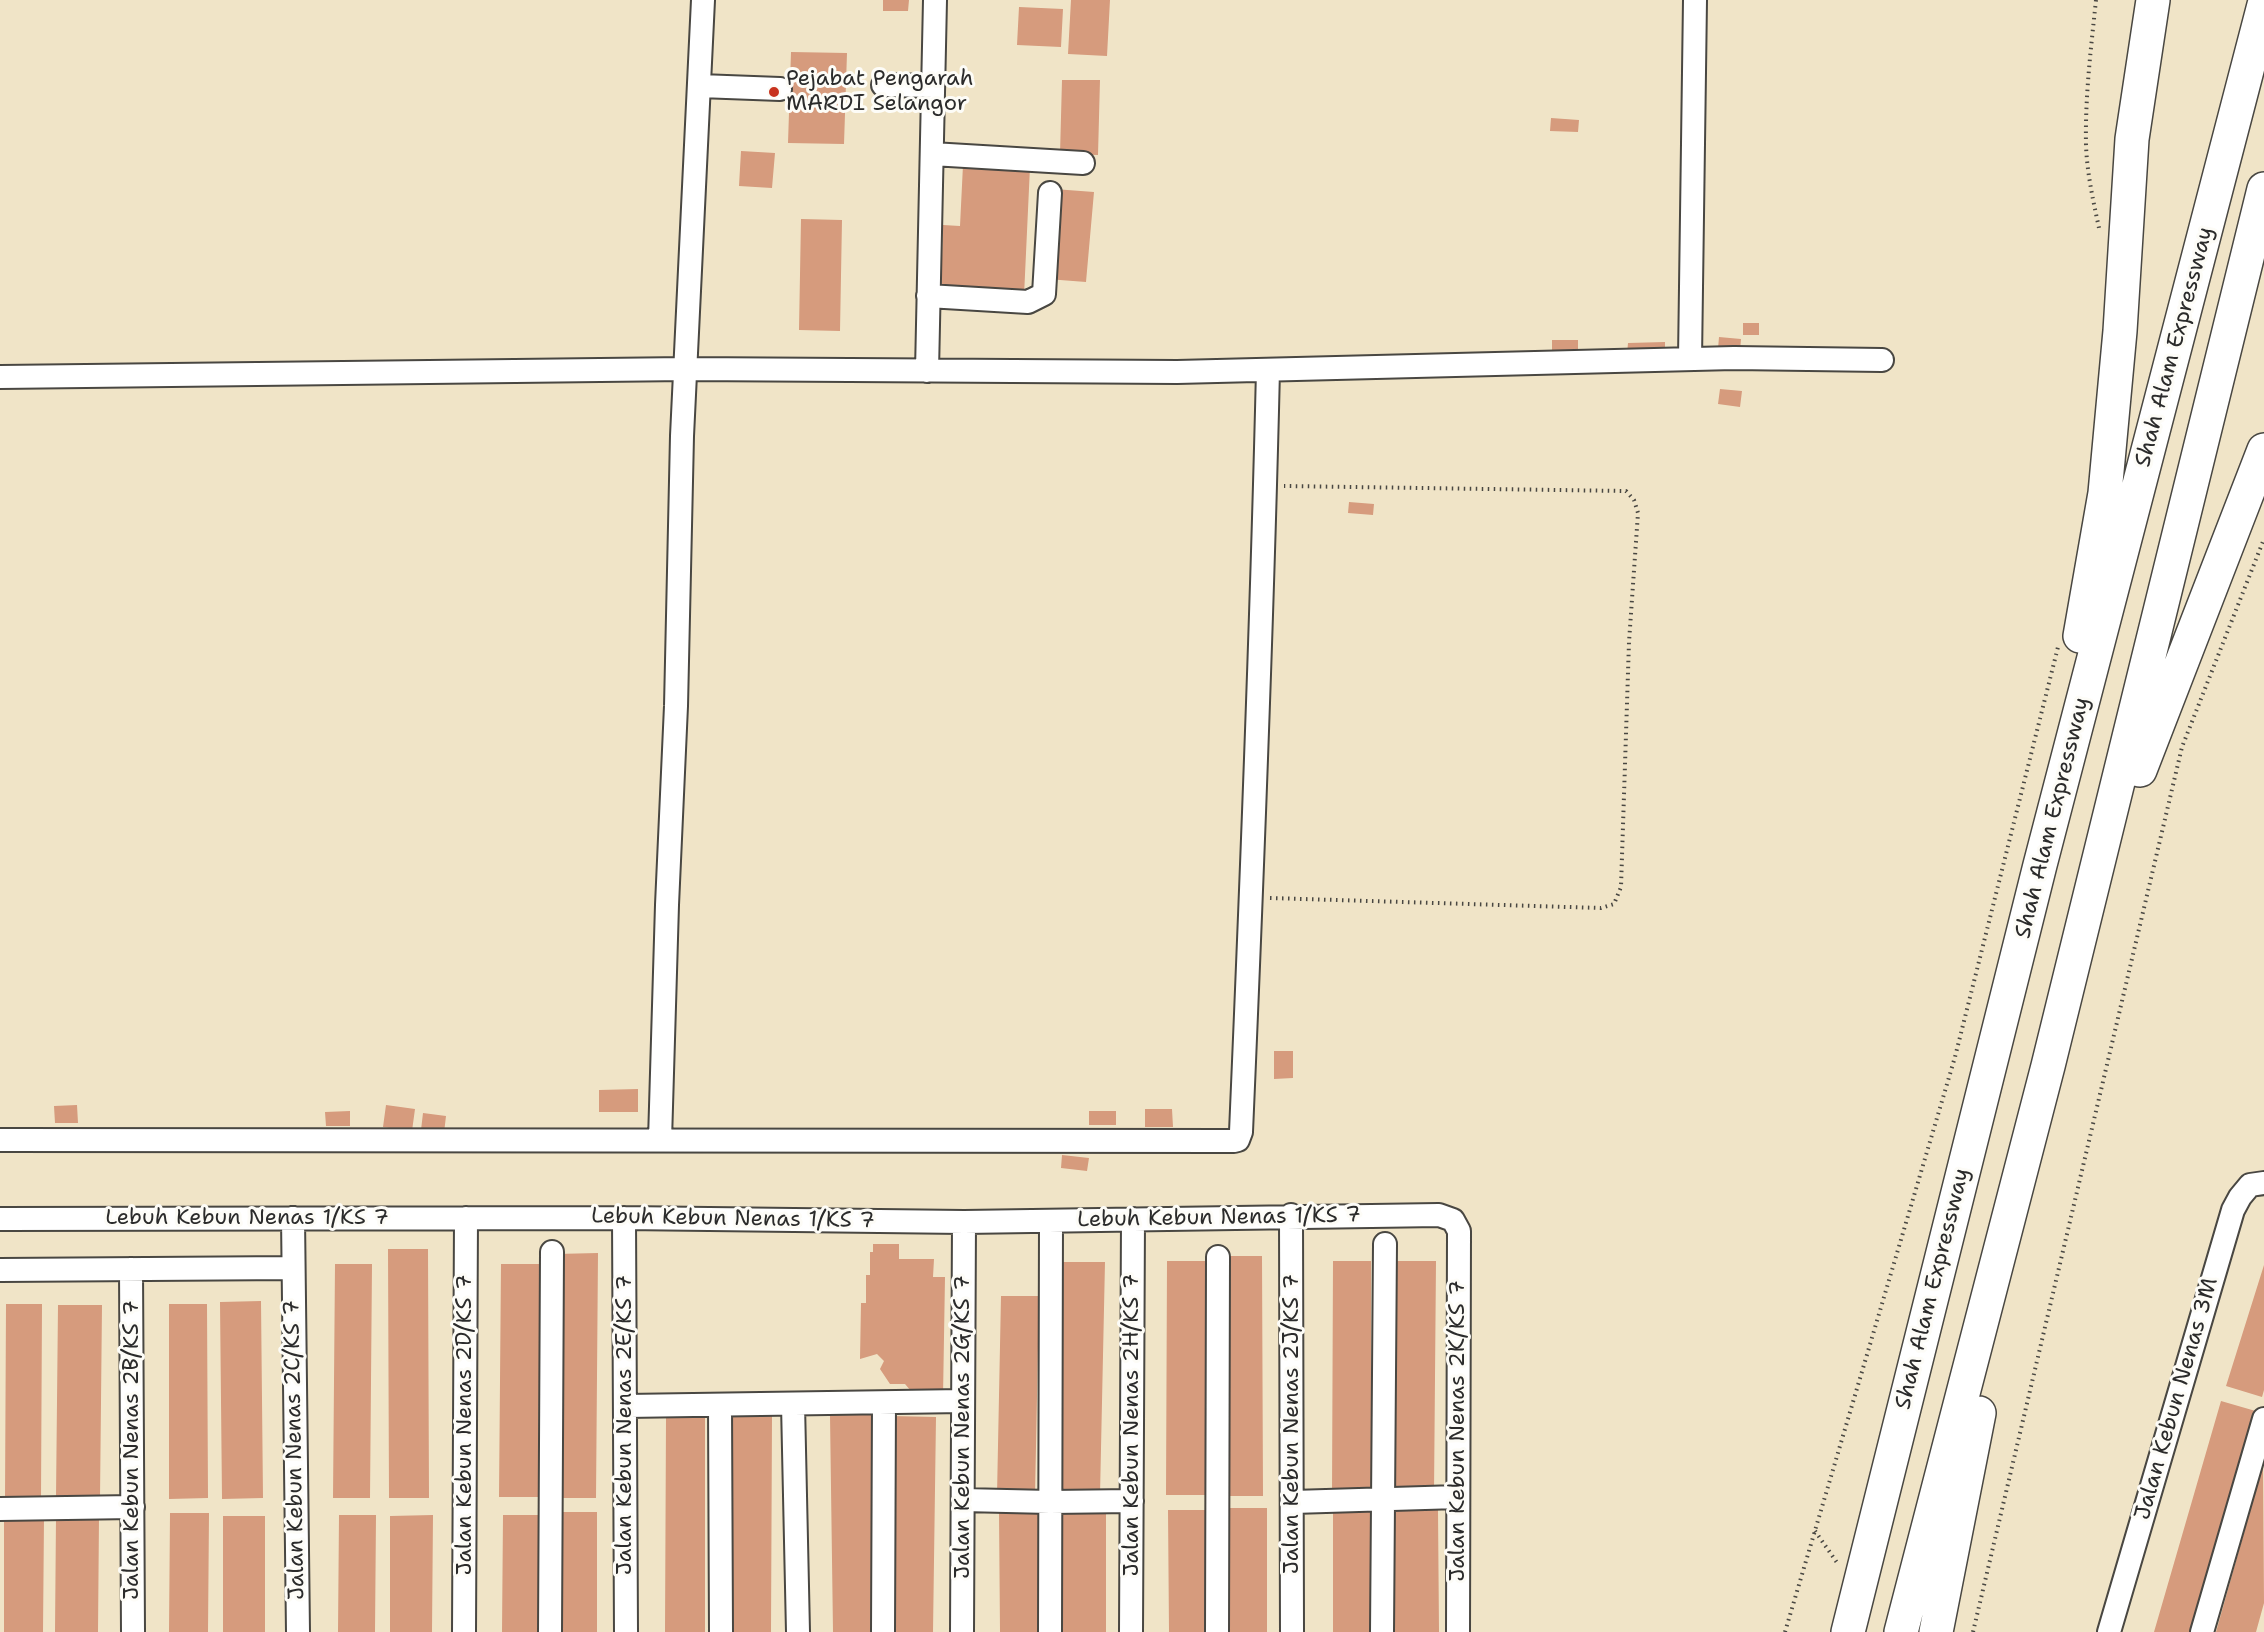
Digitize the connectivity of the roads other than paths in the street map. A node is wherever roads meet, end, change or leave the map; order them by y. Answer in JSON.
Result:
{"nodes":[{"id":1,"x":703,"y":0,"type":"edge"},
{"id":2,"x":935,"y":0,"type":"edge"},
{"id":3,"x":1695,"y":0,"type":"edge"},
{"id":4,"x":2153,"y":0,"type":"edge"},
{"id":5,"x":2264,"y":5,"type":"edge"},
{"id":6,"x":883,"y":85,"type":"dead end"},
{"id":7,"x":700,"y":86,"type":"junction"},
{"id":8,"x":933,"y":86,"type":"junction"},
{"id":9,"x":780,"y":89,"type":"dead end"},
{"id":10,"x":932,"y":154,"type":"junction"},
{"id":11,"x":1083,"y":163,"type":"dead end"},
{"id":12,"x":2264,"y":189,"type":"edge"},
{"id":13,"x":1050,"y":193,"type":"dead end"},
{"id":14,"x":928,"y":296,"type":"junction"},
{"id":15,"x":1690,"y":359,"type":"junction"},
{"id":16,"x":1882,"y":360,"type":"dead end"},
{"id":17,"x":686,"y":369,"type":"junction"},
{"id":18,"x":1268,"y":370,"type":"junction"},
{"id":19,"x":927,"y":371,"type":"junction"},
{"id":20,"x":0,"y":377,"type":"edge"},
{"id":21,"x":2264,"y":450,"type":"edge"},
{"id":22,"x":2040,"y":866,"type":"junction"},
{"id":23,"x":2048,"y":1066,"type":"junction"},
{"id":24,"x":0,"y":1140,"type":"edge"},
{"id":25,"x":660,"y":1140,"type":"junction"},
{"id":26,"x":2264,"y":1183,"type":"edge"},
{"id":27,"x":1291,"y":1215,"type":"junction"},
{"id":28,"x":293,"y":1218,"type":"junction"},
{"id":29,"x":466,"y":1218,"type":"junction"},
{"id":30,"x":624,"y":1218,"type":"junction"},
{"id":31,"x":0,"y":1219,"type":"edge"},
{"id":32,"x":1133,"y":1219,"type":"junction"},
{"id":33,"x":1051,"y":1221,"type":"junction"},
{"id":34,"x":964,"y":1222,"type":"junction"},
{"id":35,"x":1459,"y":1231,"type":"joint"},
{"id":36,"x":1385,"y":1244,"type":"dead end"},
{"id":37,"x":552,"y":1252,"type":"dead end"},
{"id":38,"x":1218,"y":1257,"type":"dead end"},
{"id":39,"x":292,"y":1268,"type":"junction"},
{"id":40,"x":131,"y":1269,"type":"junction"},
{"id":41,"x":0,"y":1270,"type":"edge"},
{"id":42,"x":1906,"y":1397,"type":"junction"},
{"id":43,"x":963,"y":1401,"type":"junction"},
{"id":44,"x":884,"y":1403,"type":"junction"},
{"id":45,"x":793,"y":1404,"type":"junction"},
{"id":46,"x":720,"y":1405,"type":"junction"},
{"id":47,"x":626,"y":1406,"type":"junction"},
{"id":48,"x":2264,"y":1419,"type":"edge"},
{"id":49,"x":1458,"y":1497,"type":"junction"},
{"id":50,"x":963,"y":1500,"type":"junction"},
{"id":51,"x":1382,"y":1500,"type":"junction"},
{"id":52,"x":1132,"y":1501,"type":"junction"},
{"id":53,"x":1050,"y":1502,"type":"junction"},
{"id":54,"x":1293,"y":1502,"type":"junction"},
{"id":55,"x":133,"y":1507,"type":"junction"},
{"id":56,"x":0,"y":1509,"type":"edge"},
{"id":57,"x":134,"y":1632,"type":"edge"},
{"id":58,"x":298,"y":1632,"type":"edge"},
{"id":59,"x":464,"y":1632,"type":"edge"},
{"id":60,"x":550,"y":1632,"type":"edge"},
{"id":61,"x":626,"y":1632,"type":"edge"},
{"id":62,"x":721,"y":1632,"type":"edge"},
{"id":63,"x":798,"y":1632,"type":"edge"},
{"id":64,"x":883,"y":1632,"type":"edge"},
{"id":65,"x":962,"y":1632,"type":"edge"},
{"id":66,"x":1050,"y":1632,"type":"edge"},
{"id":67,"x":1131,"y":1632,"type":"edge"},
{"id":68,"x":1217,"y":1632,"type":"edge"},
{"id":69,"x":1292,"y":1632,"type":"edge"},
{"id":70,"x":1382,"y":1632,"type":"edge"},
{"id":71,"x":1458,"y":1632,"type":"edge"},
{"id":72,"x":1832,"y":1632,"type":"edge"},
{"id":73,"x":1848,"y":1632,"type":"edge"},
{"id":74,"x":1901,"y":1632,"type":"edge"},
{"id":75,"x":1936,"y":1632,"type":"edge"},
{"id":76,"x":2109,"y":1632,"type":"edge"},
{"id":77,"x":2202,"y":1632,"type":"edge"}],
"edges":[{"from":1,"to":7,"type":"street"},
{"from":2,"to":8,"type":"street"},
{"from":3,"to":15,"type":"street"},
{"from":4,"to":22,"type":"highway"},
{"from":5,"to":22,"type":"highway","name":"Shah Alam Expressway"},
{"from":6,"to":8,"type":"street"},
{"from":7,"to":9,"type":"street"},
{"from":7,"to":17,"type":"street"},
{"from":8,"to":10,"type":"street"},
{"from":10,"to":11,"type":"street"},
{"from":10,"to":14,"type":"street"},
{"from":12,"to":23,"type":"highway","name":"Shah Alam Expressway"},
{"from":13,"to":14,"type":"street"},
{"from":14,"to":19,"type":"street"},
{"from":15,"to":16,"type":"street"},
{"from":15,"to":18,"type":"street"},
{"from":17,"to":19,"type":"street"},
{"from":17,"to":20,"type":"street"},
{"from":17,"to":25,"type":"street"},
{"from":18,"to":19,"type":"street"},
{"from":18,"to":25,"type":"street"},
{"from":21,"to":23,"type":"highway"},
{"from":22,"to":42,"type":"highway","name":"Shah Alam Expressway"},
{"from":23,"to":74,"type":"highway","name":"Shah Alam Expressway"},
{"from":23,"to":75,"type":"highway"},
{"from":24,"to":25,"type":"street"},
{"from":26,"to":76,"type":"street","name":"Jalan Kebun Nenas 3M"},
{"from":27,"to":32,"type":"street","name":"Lebuh Kebun Nenas 1/KS 7"},
{"from":27,"to":35,"type":"street","name":"Lebuh Kebun Nenas 1/KS 7"},
{"from":27,"to":54,"type":"street","name":"Jalan Kebun Nenas 2J/KS 7"},
{"from":28,"to":29,"type":"street","name":"Lebuh Kebun Nenas 1/KS 7"},
{"from":28,"to":31,"type":"street","name":"Lebuh Kebun Nenas 1/KS 7"},
{"from":28,"to":39,"type":"street","name":"Jalan Kebun Nenas 2C/KS 7"},
{"from":29,"to":30,"type":"street","name":"Lebuh Kebun Nenas 1/KS 7"},
{"from":29,"to":59,"type":"street","name":"Jalan Kebun Nenas 2D/KS 7"},
{"from":30,"to":34,"type":"street","name":"Lebuh Kebun Nenas 1/KS 7"},
{"from":30,"to":47,"type":"street","name":"Jalan Kebun Nenas 2E/KS 7"},
{"from":32,"to":33,"type":"street","name":"Lebuh Kebun Nenas 1/KS 7"},
{"from":32,"to":52,"type":"street","name":"Jalan Kebun Nenas 2H/KS 7"},
{"from":33,"to":34,"type":"street","name":"Lebuh Kebun Nenas 1/KS 7"},
{"from":33,"to":53,"type":"street"},
{"from":34,"to":43,"type":"street","name":"Jalan Kebun Nenas 2G/KS 7"},
{"from":35,"to":49,"type":"street","name":"Jalan Kebun Nenas 2K/KS 7"},
{"from":36,"to":51,"type":"street"},
{"from":37,"to":60,"type":"street"},
{"from":38,"to":68,"type":"street"},
{"from":39,"to":40,"type":"street"},
{"from":39,"to":58,"type":"street","name":"Jalan Kebun Nenas 2C/KS 7"},
{"from":40,"to":41,"type":"street"},
{"from":40,"to":55,"type":"street","name":"Jalan Kebun Nenas 2B/KS 7"},
{"from":42,"to":72,"type":"highway"},
{"from":42,"to":73,"type":"highway","name":"Shah Alam Expressway"},
{"from":43,"to":44,"type":"street"},
{"from":43,"to":50,"type":"street","name":"Jalan Kebun Nenas 2G/KS 7"},
{"from":44,"to":45,"type":"street"},
{"from":44,"to":64,"type":"street"},
{"from":45,"to":46,"type":"street"},
{"from":45,"to":63,"type":"street"},
{"from":46,"to":47,"type":"street"},
{"from":46,"to":62,"type":"street"},
{"from":47,"to":61,"type":"street","name":"Jalan Kebun Nenas 2E/KS 7"},
{"from":48,"to":77,"type":"street"},
{"from":49,"to":51,"type":"street"},
{"from":49,"to":71,"type":"street","name":"Jalan Kebun Nenas 2K/KS 7"},
{"from":50,"to":53,"type":"street"},
{"from":50,"to":65,"type":"street","name":"Jalan Kebun Nenas 2G/KS 7"},
{"from":51,"to":54,"type":"street"},
{"from":51,"to":70,"type":"street"},
{"from":52,"to":53,"type":"street"},
{"from":52,"to":67,"type":"street","name":"Jalan Kebun Nenas 2H/KS 7"},
{"from":53,"to":66,"type":"street"},
{"from":54,"to":69,"type":"street","name":"Jalan Kebun Nenas 2J/KS 7"},
{"from":55,"to":56,"type":"street"},
{"from":55,"to":57,"type":"street","name":"Jalan Kebun Nenas 2B/KS 7"}]}
